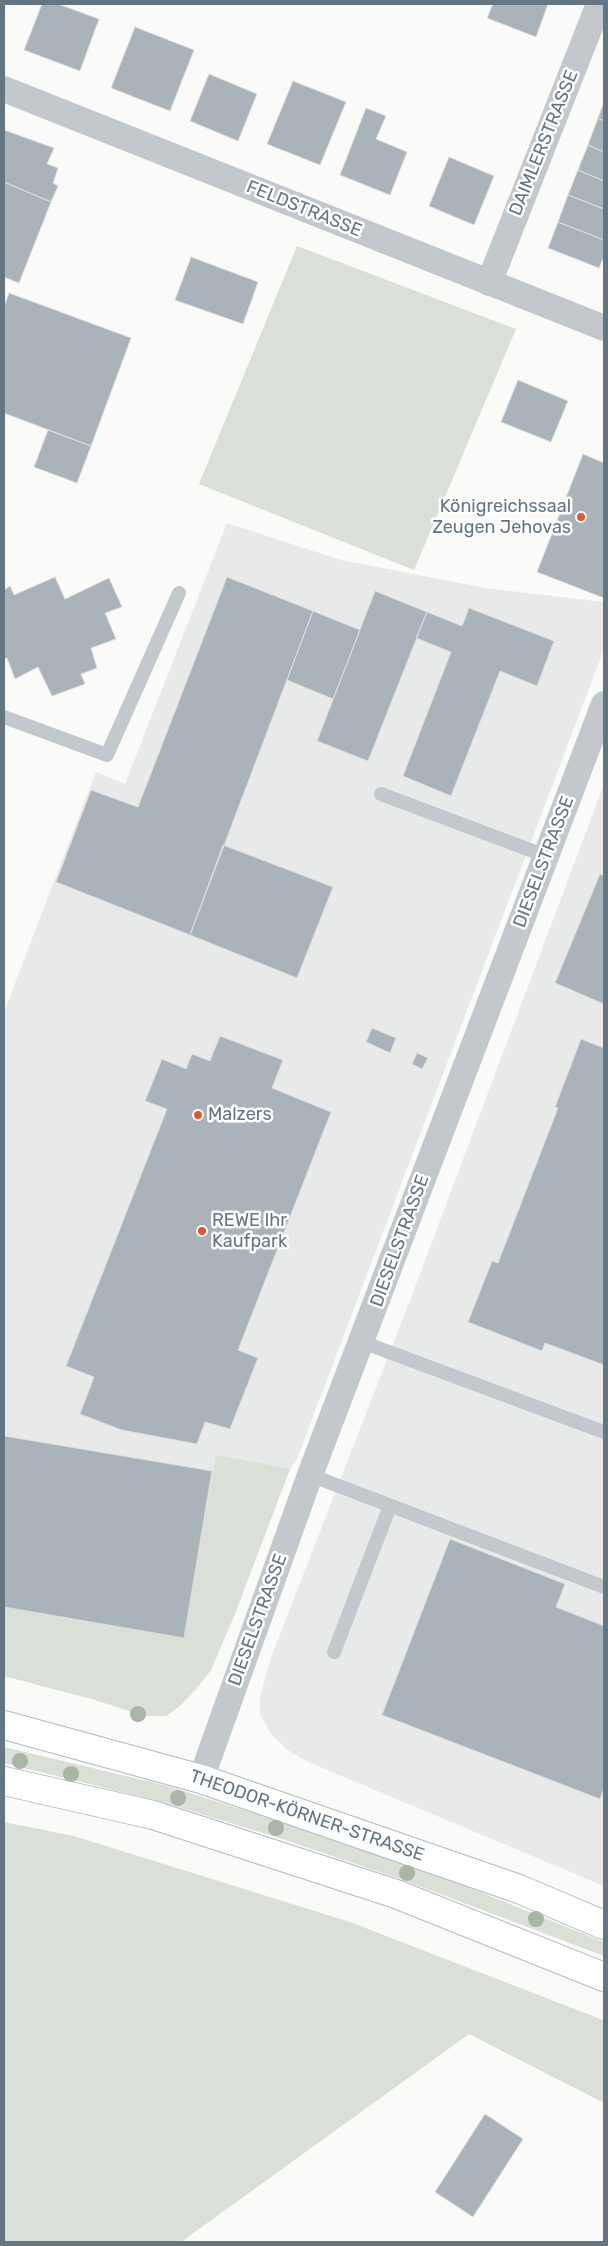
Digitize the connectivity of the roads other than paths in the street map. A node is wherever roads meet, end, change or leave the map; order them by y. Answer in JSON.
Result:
{"nodes":[{"id":1,"x":599,"y":4,"type":"edge"},
{"id":2,"x":4,"y":89,"type":"edge"},
{"id":3,"x":489,"y":283,"type":"junction"},
{"id":4,"x":604,"y":328,"type":"edge"},
{"id":5,"x":179,"y":593,"type":"dead end"},
{"id":6,"x":604,"y":704,"type":"edge"},
{"id":7,"x":4,"y":717,"type":"edge"},
{"id":8,"x":381,"y":794,"type":"dead end"},
{"id":9,"x":546,"y":856,"type":"junction"},
{"id":10,"x":362,"y":1342,"type":"junction"},
{"id":11,"x":604,"y":1432,"type":"edge"},
{"id":12,"x":310,"y":1475,"type":"junction"},
{"id":13,"x":390,"y":1506,"type":"junction"},
{"id":14,"x":604,"y":1588,"type":"edge"},
{"id":15,"x":334,"y":1652,"type":"dead end"},
{"id":16,"x":4,"y":1725,"type":"edge"},
{"id":17,"x":201,"y":1779,"type":"junction"},
{"id":18,"x":4,"y":1781,"type":"edge"},
{"id":19,"x":604,"y":1925,"type":"edge"},
{"id":20,"x":604,"y":1977,"type":"edge"}],
"edges":[{"from":1,"to":3,"type":"street","name":"DAIMLERSTRASSE"},
{"from":2,"to":3,"type":"street","name":"FELDSTRASSE"},
{"from":3,"to":4,"type":"street","name":"FELDSTRASSE"},
{"from":5,"to":7,"type":"lane"},
{"from":6,"to":9,"type":"street","name":"DIESELSTRASSE"},
{"from":8,"to":9,"type":"lane"},
{"from":9,"to":10,"type":"street","name":"DIESELSTRASSE"},
{"from":10,"to":11,"type":"lane"},
{"from":10,"to":12,"type":"street","name":"DIESELSTRASSE"},
{"from":12,"to":13,"type":"lane"},
{"from":12,"to":17,"type":"street","name":"DIESELSTRASSE"},
{"from":13,"to":14,"type":"lane"},
{"from":13,"to":15,"type":"lane"},
{"from":16,"to":17,"type":"main road","name":"THEODOR-KÖRNER-STRASSE"},
{"from":17,"to":19,"type":"main road","name":"THEODOR-KÖRNER-STRASSE"},
{"from":18,"to":20,"type":"main road"}]}
